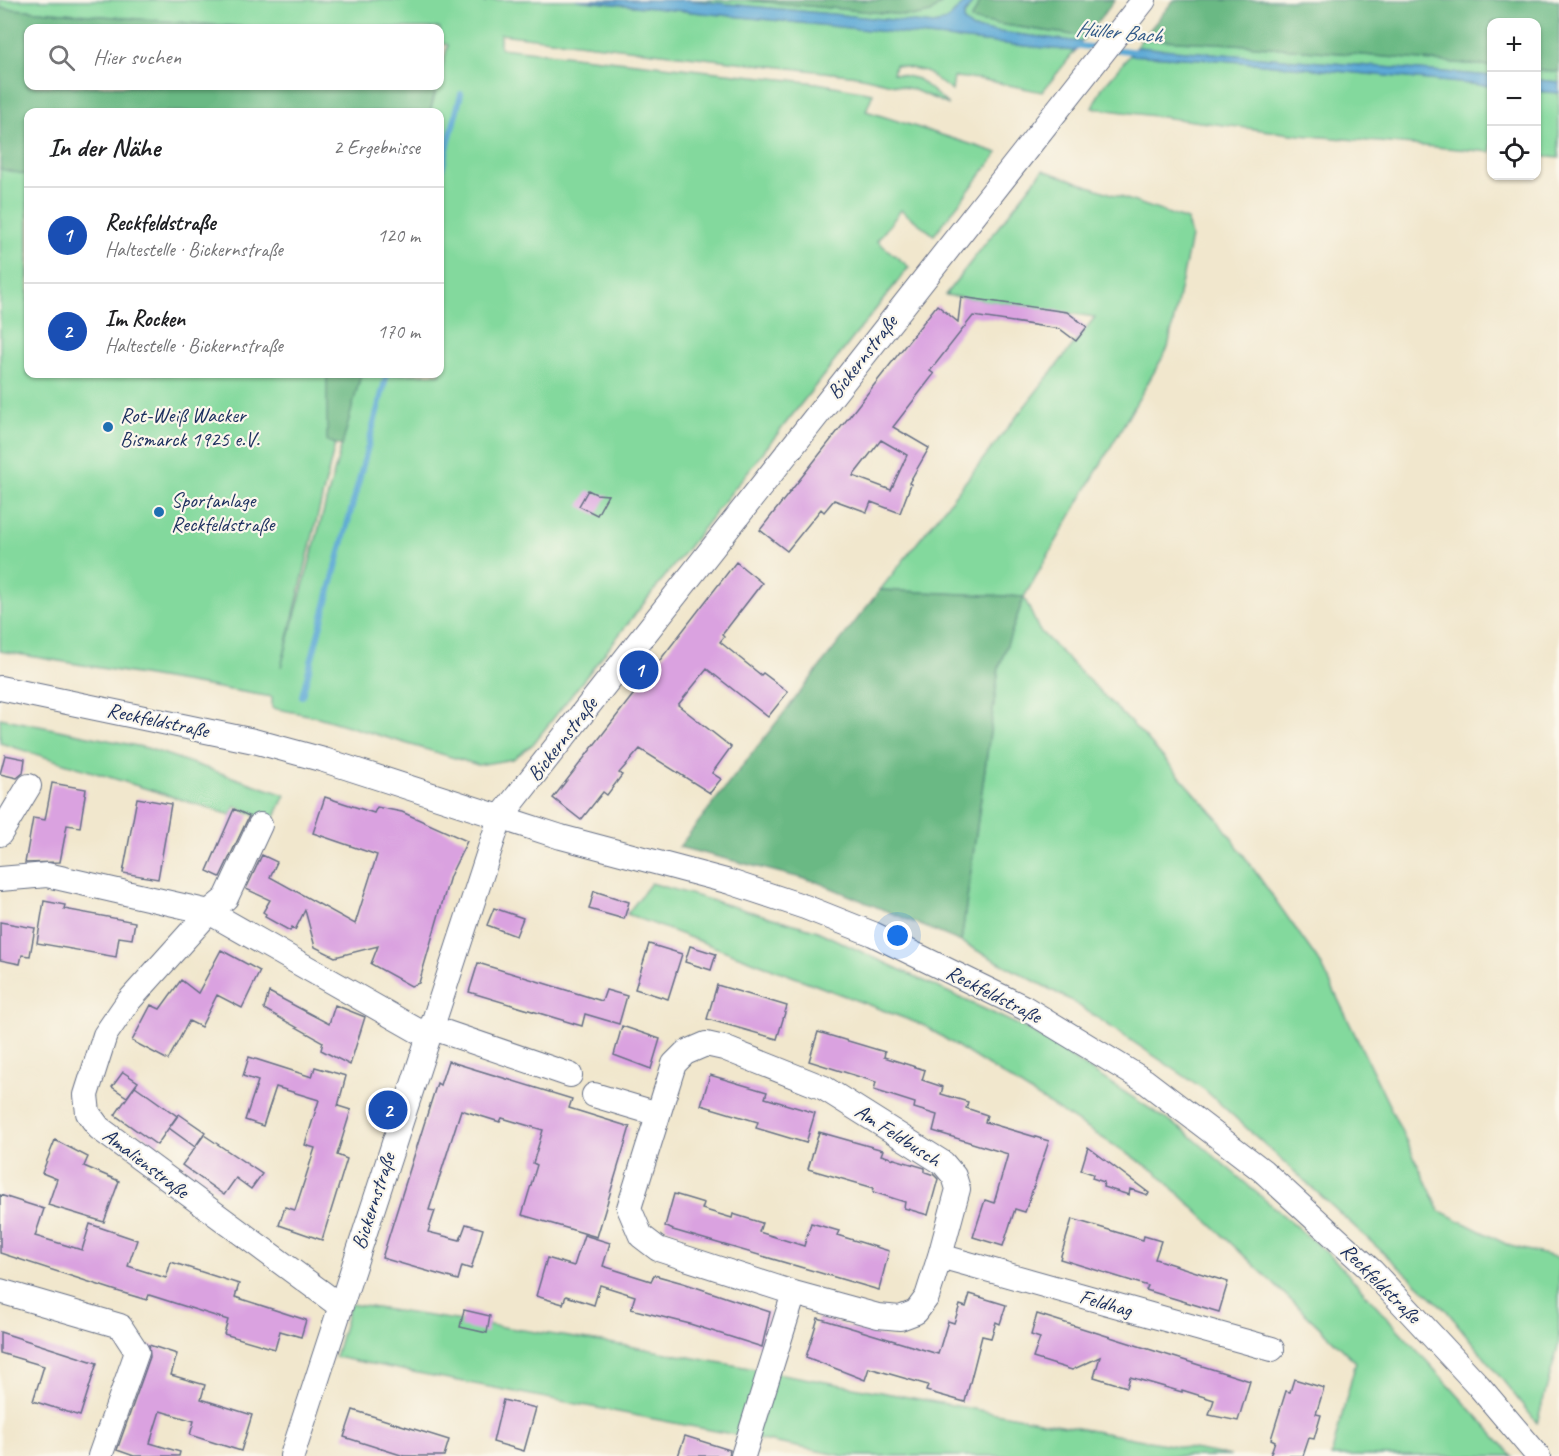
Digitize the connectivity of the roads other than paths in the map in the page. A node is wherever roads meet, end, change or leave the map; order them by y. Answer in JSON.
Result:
{"nodes":[{"id":1,"x":1144,"y":0,"type":"edge"},
{"id":2,"x":0,"y":688,"type":"edge"},
{"id":3,"x":29,"y":786,"type":"dead end"},
{"id":4,"x":500,"y":818,"type":"junction"},
{"id":5,"x":260,"y":825,"type":"dead end"},
{"id":6,"x":0,"y":834,"type":"edge"},
{"id":7,"x":0,"y":879,"type":"edge"},
{"id":8,"x":208,"y":912,"type":"junction"},
{"id":9,"x":428,"y":1031,"type":"junction"},
{"id":10,"x":570,"y":1075,"type":"dead end"},
{"id":11,"x":594,"y":1095,"type":"dead end"},
{"id":12,"x":658,"y":1114,"type":"junction"},
{"id":13,"x":940,"y":1256,"type":"junction"},
{"id":14,"x":0,"y":1291,"type":"edge"},
{"id":15,"x":794,"y":1293,"type":"junction"},
{"id":16,"x":340,"y":1306,"type":"junction"},
{"id":17,"x":1272,"y":1349,"type":"dead end"},
{"id":18,"x":100,"y":1456,"type":"edge"},
{"id":19,"x":292,"y":1456,"type":"edge"},
{"id":20,"x":743,"y":1456,"type":"edge"},
{"id":21,"x":1538,"y":1456,"type":"edge"}],
"edges":[{"from":1,"to":4,"type":"street","name":"Bickernstraße"},
{"from":2,"to":4,"type":"street","name":"Reckfeldstraße"},
{"from":3,"to":6,"type":"street"},
{"from":4,"to":9,"type":"street","name":"Bickernstraße"},
{"from":4,"to":21,"type":"street","name":"Reckfeldstraße"},
{"from":5,"to":8,"type":"street","name":"Amalienstraße"},
{"from":7,"to":8,"type":"street"},
{"from":8,"to":9,"type":"street"},
{"from":8,"to":16,"type":"street","name":"Amalienstraße"},
{"from":9,"to":10,"type":"street"},
{"from":9,"to":16,"type":"street","name":"Bickernstraße"},
{"from":11,"to":12,"type":"street"},
{"from":12,"to":13,"type":"street","name":"Am Feldbusch"},
{"from":12,"to":15,"type":"street","name":"Am Feldbusch"},
{"from":13,"to":15,"type":"street","name":"Am Feldbusch"},
{"from":13,"to":17,"type":"street","name":"Feldhag"},
{"from":14,"to":18,"type":"street"},
{"from":15,"to":20,"type":"street"},
{"from":16,"to":19,"type":"street","name":"Bickernstraße"}]}
